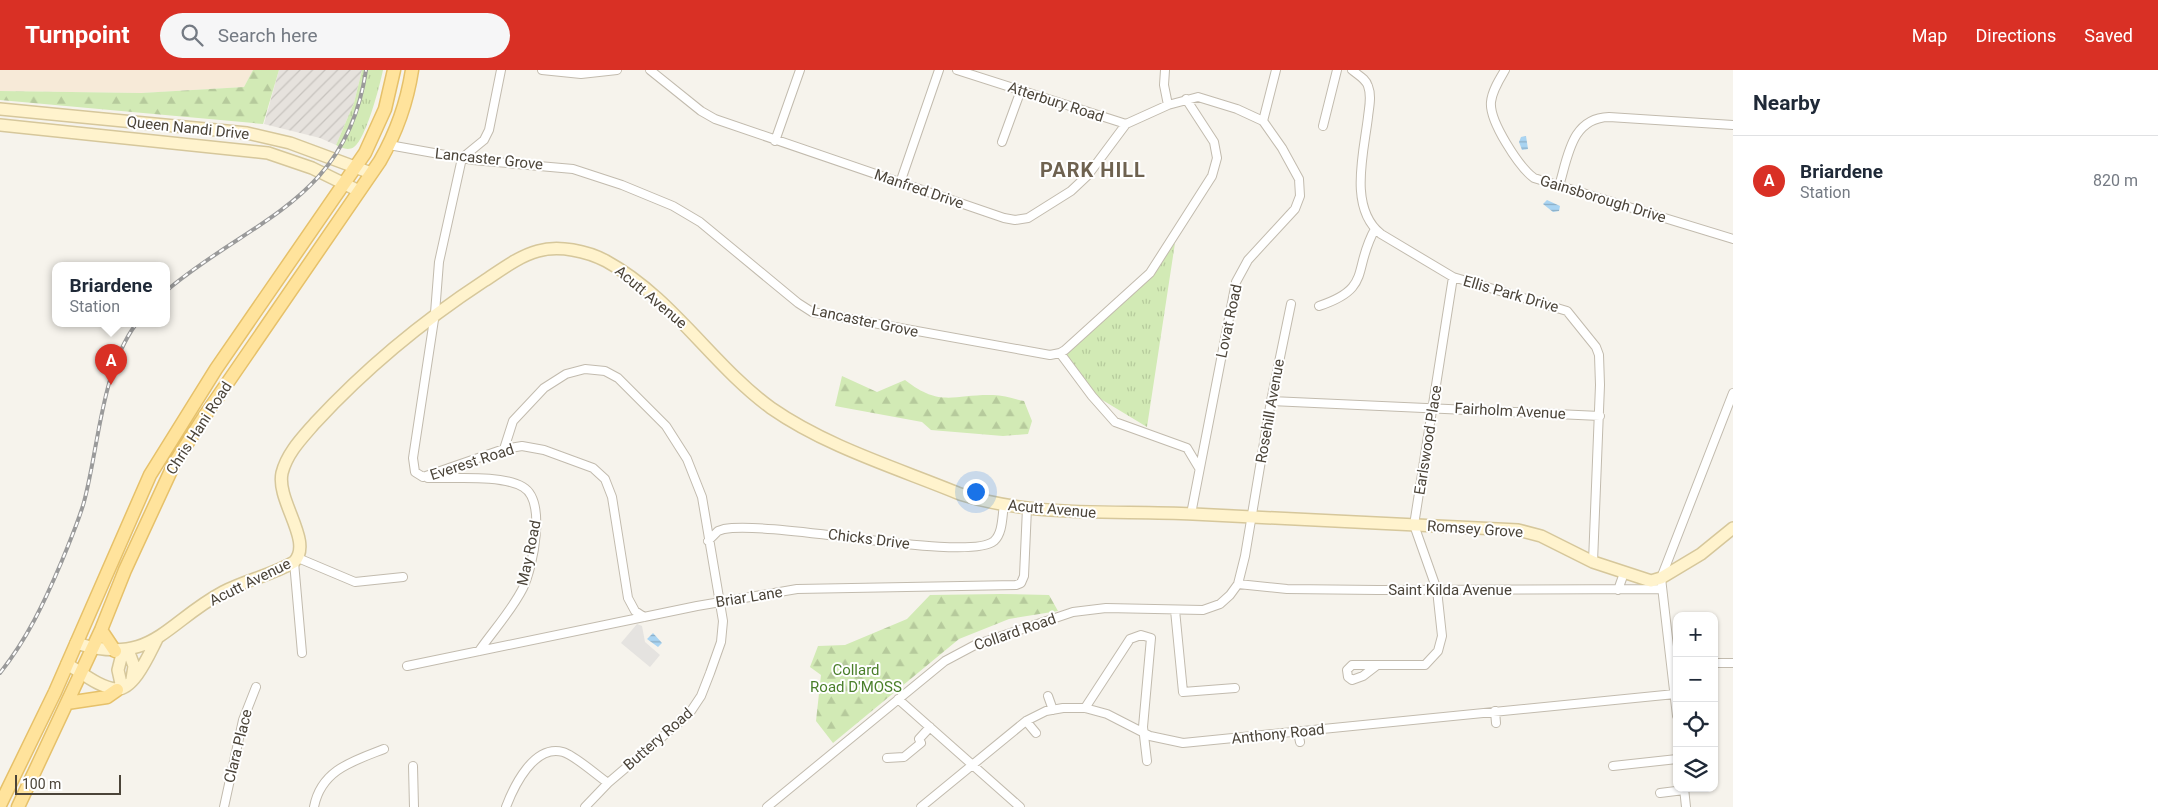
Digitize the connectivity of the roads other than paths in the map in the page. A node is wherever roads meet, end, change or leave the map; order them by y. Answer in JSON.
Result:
{"nodes":[{"id":1,"x":394,"y":70,"type":"edge"},
{"id":2,"x":412,"y":70,"type":"edge"},
{"id":3,"x":501,"y":70,"type":"edge"},
{"id":4,"x":542,"y":70,"type":"edge"},
{"id":5,"x":617,"y":70,"type":"edge"},
{"id":6,"x":650,"y":70,"type":"edge"},
{"id":7,"x":800,"y":70,"type":"edge"},
{"id":8,"x":939,"y":70,"type":"edge"},
{"id":9,"x":957,"y":70,"type":"edge"},
{"id":10,"x":1165,"y":70,"type":"edge"},
{"id":11,"x":1276,"y":70,"type":"edge"},
{"id":12,"x":1337,"y":70,"type":"edge"},
{"id":13,"x":1352,"y":70,"type":"edge"},
{"id":14,"x":1504,"y":70,"type":"edge"},
{"id":15,"x":1021,"y":90,"type":"junction"},
{"id":16,"x":1186,"y":99,"type":"junction"},
{"id":17,"x":1168,"y":105,"type":"junction"},
{"id":18,"x":0,"y":109,"type":"edge"},
{"id":19,"x":1262,"y":121,"type":"junction"},
{"id":20,"x":0,"y":124,"type":"edge"},
{"id":21,"x":1126,"y":124,"type":"junction"},
{"id":22,"x":1733,"y":124,"type":"edge"},
{"id":23,"x":1323,"y":126,"type":"dead end"},
{"id":24,"x":775,"y":141,"type":"junction"},
{"id":25,"x":1002,"y":142,"type":"dead end"},
{"id":26,"x":389,"y":145,"type":"junction"},
{"id":27,"x":462,"y":158,"type":"junction"},
{"id":28,"x":355,"y":166,"type":"junction"},
{"id":29,"x":370,"y":173,"type":"junction"},
{"id":30,"x":900,"y":183,"type":"junction"},
{"id":31,"x":344,"y":184,"type":"junction"},
{"id":32,"x":1559,"y":186,"type":"junction"},
{"id":33,"x":359,"y":191,"type":"junction"},
{"id":34,"x":1375,"y":229,"type":"junction"},
{"id":35,"x":1733,"y":239,"type":"edge"},
{"id":36,"x":1453,"y":277,"type":"junction"},
{"id":37,"x":1291,"y":304,"type":"dead end"},
{"id":38,"x":1319,"y":306,"type":"dead end"},
{"id":39,"x":434,"y":313,"type":"junction"},
{"id":40,"x":1060,"y":353,"type":"junction"},
{"id":41,"x":1733,"y":393,"type":"edge"},
{"id":42,"x":1271,"y":401,"type":"junction"},
{"id":43,"x":1433,"y":408,"type":"junction"},
{"id":44,"x":1600,"y":416,"type":"junction"},
{"id":45,"x":504,"y":449,"type":"junction"},
{"id":46,"x":1199,"y":468,"type":"junction"},
{"id":47,"x":423,"y":478,"type":"junction"},
{"id":48,"x":1004,"y":505,"type":"junction"},
{"id":49,"x":1027,"y":508,"type":"junction"},
{"id":50,"x":1190,"y":514,"type":"junction"},
{"id":51,"x":1251,"y":517,"type":"junction"},
{"id":52,"x":1414,"y":525,"type":"junction"},
{"id":53,"x":1733,"y":528,"type":"edge"},
{"id":54,"x":708,"y":541,"type":"junction"},
{"id":55,"x":296,"y":560,"type":"junction"},
{"id":56,"x":1593,"y":562,"type":"junction"},
{"id":57,"x":1624,"y":573,"type":"junction"},
{"id":58,"x":403,"y":577,"type":"dead end"},
{"id":59,"x":1238,"y":584,"type":"junction"},
{"id":60,"x":1662,"y":584,"type":"junction"},
{"id":61,"x":1437,"y":590,"type":"junction"},
{"id":62,"x":1618,"y":590,"type":"junction"},
{"id":63,"x":719,"y":602,"type":"junction"},
{"id":64,"x":1175,"y":610,"type":"junction"},
{"id":65,"x":644,"y":617,"type":"junction"},
{"id":66,"x":101,"y":630,"type":"junction"},
{"id":67,"x":157,"y":639,"type":"junction"},
{"id":68,"x":76,"y":643,"type":"junction"},
{"id":69,"x":93,"y":648,"type":"junction"},
{"id":70,"x":122,"y":650,"type":"junction"},
{"id":71,"x":479,"y":651,"type":"junction"},
{"id":72,"x":302,"y":653,"type":"dead end"},
{"id":73,"x":1733,"y":662,"type":"edge"},
{"id":74,"x":1718,"y":663,"type":"dead end"},
{"id":75,"x":67,"y":664,"type":"junction"},
{"id":76,"x":408,"y":666,"type":"dead end"},
{"id":77,"x":1376,"y":666,"type":"dead end"},
{"id":78,"x":81,"y":672,"type":"junction"},
{"id":79,"x":132,"y":681,"type":"junction"},
{"id":80,"x":1673,"y":685,"type":"edge"},
{"id":81,"x":256,"y":687,"type":"dead end"},
{"id":82,"x":1235,"y":688,"type":"dead end"},
{"id":83,"x":120,"y":689,"type":"junction"},
{"id":84,"x":1673,"y":694,"type":"edge"},
{"id":85,"x":1048,"y":696,"type":"dead end"},
{"id":86,"x":898,"y":699,"type":"junction"},
{"id":87,"x":67,"y":703,"type":"junction"},
{"id":88,"x":1085,"y":708,"type":"junction"},
{"id":89,"x":1054,"y":710,"type":"junction"},
{"id":90,"x":1495,"y":711,"type":"junction"},
{"id":91,"x":1026,"y":721,"type":"junction"},
{"id":92,"x":1496,"y":723,"type":"dead end"},
{"id":93,"x":930,"y":727,"type":"junction"},
{"id":94,"x":1298,"y":732,"type":"junction"},
{"id":95,"x":1036,"y":733,"type":"dead end"},
{"id":96,"x":1143,"y":733,"type":"junction"},
{"id":97,"x":1300,"y":742,"type":"dead end"},
{"id":98,"x":384,"y":749,"type":"dead end"},
{"id":99,"x":887,"y":758,"type":"dead end"},
{"id":100,"x":1673,"y":759,"type":"edge"},
{"id":101,"x":1147,"y":761,"type":"dead end"},
{"id":102,"x":973,"y":765,"type":"junction"},
{"id":103,"x":413,"y":766,"type":"dead end"},
{"id":104,"x":1613,"y":766,"type":"dead end"},
{"id":105,"x":608,"y":783,"type":"junction"},
{"id":106,"x":1673,"y":791,"type":"edge"},
{"id":107,"x":1684,"y":792,"type":"edge"},
{"id":108,"x":1660,"y":793,"type":"dead end"},
{"id":109,"x":0,"y":805,"type":"edge"},
{"id":110,"x":18,"y":807,"type":"edge"},
{"id":111,"x":224,"y":807,"type":"edge"},
{"id":112,"x":314,"y":807,"type":"edge"},
{"id":113,"x":414,"y":807,"type":"edge"},
{"id":114,"x":506,"y":807,"type":"edge"},
{"id":115,"x":585,"y":807,"type":"edge"},
{"id":116,"x":767,"y":807,"type":"edge"},
{"id":117,"x":921,"y":807,"type":"edge"},
{"id":118,"x":1020,"y":807,"type":"edge"},
{"id":119,"x":1686,"y":807,"type":"edge"}],
"edges":[{"from":1,"to":28,"type":"main road","name":"Chris Hani Road"},
{"from":2,"to":26,"type":"main road","name":"Chris Hani Road"},
{"from":3,"to":27,"type":"street"},
{"from":4,"to":5,"type":"street"},
{"from":6,"to":24,"type":"street","name":"Manfred Drive"},
{"from":7,"to":24,"type":"street"},
{"from":8,"to":30,"type":"street"},
{"from":9,"to":15,"type":"street","name":"Atterbury Road"},
{"from":10,"to":17,"type":"street"},
{"from":11,"to":19,"type":"street"},
{"from":12,"to":23,"type":"street"},
{"from":13,"to":34,"type":"street"},
{"from":14,"to":32,"type":"street","name":"Gainsborough Drive"},
{"from":15,"to":21,"type":"street","name":"Atterbury Road"},
{"from":15,"to":25,"type":"street"},
{"from":16,"to":17,"type":"street","name":"Manfred Drive"},
{"from":16,"to":19,"type":"street","name":"Lovat Road"},
{"from":16,"to":40,"type":"street"},
{"from":17,"to":21,"type":"street","name":"Manfred Drive"},
{"from":18,"to":28,"type":"street","name":"Queen Nandi Drive"},
{"from":19,"to":46,"type":"street","name":"Lovat Road"},
{"from":20,"to":31,"type":"street","name":"Queen Nandi Drive"},
{"from":21,"to":30,"type":"street","name":"Manfred Drive"},
{"from":22,"to":32,"type":"street"},
{"from":24,"to":30,"type":"street","name":"Manfred Drive"},
{"from":26,"to":27,"type":"street","name":"Lancaster Grove"},
{"from":26,"to":29,"type":"main road","name":"Chris Hani Road"},
{"from":27,"to":39,"type":"street","name":"Everest Road"},
{"from":27,"to":40,"type":"street","name":"Lancaster Grove"},
{"from":28,"to":29,"type":"street","name":"Queen Nandi Drive"},
{"from":28,"to":31,"type":"main road","name":"Chris Hani Road"},
{"from":29,"to":33,"type":"main road","name":"Chris Hani Road"},
{"from":31,"to":33,"type":"street","name":"Queen Nandi Drive"},
{"from":31,"to":68,"type":"main road","name":"Chris Hani Road"},
{"from":32,"to":35,"type":"street","name":"Gainsborough Drive"},
{"from":33,"to":66,"type":"main road","name":"Chris Hani Road"},
{"from":34,"to":36,"type":"street","name":"Ellis Park Drive"},
{"from":34,"to":38,"type":"street"},
{"from":36,"to":43,"type":"street","name":"Earlswood Place"},
{"from":36,"to":44,"type":"street","name":"Ellis Park Drive"},
{"from":37,"to":42,"type":"street","name":"Rosehill Avenue"},
{"from":39,"to":47,"type":"street","name":"Everest Road"},
{"from":39,"to":48,"type":"street","name":"Acutt Avenue"},
{"from":39,"to":55,"type":"street","name":"Acutt Avenue"},
{"from":40,"to":46,"type":"street"},
{"from":41,"to":60,"type":"street"},
{"from":42,"to":43,"type":"street","name":"Fairholm Avenue"},
{"from":42,"to":51,"type":"street","name":"Rosehill Avenue"},
{"from":43,"to":44,"type":"street","name":"Fairholm Avenue"},
{"from":43,"to":52,"type":"street","name":"Earlswood Place"},
{"from":44,"to":56,"type":"street","name":"Ellis Park Drive"},
{"from":45,"to":47,"type":"street","name":"Everest Road"},
{"from":45,"to":54,"type":"street","name":"Buttery Road"},
{"from":45,"to":65,"type":"street","name":"Everest Road"},
{"from":46,"to":50,"type":"street","name":"Lovat Road"},
{"from":47,"to":71,"type":"street","name":"May Road"},
{"from":48,"to":49,"type":"street","name":"Acutt Avenue"},
{"from":48,"to":54,"type":"street","name":"Chicks Drive"},
{"from":49,"to":50,"type":"street","name":"Acutt Avenue"},
{"from":49,"to":63,"type":"street","name":"Briar Lane"},
{"from":50,"to":51,"type":"street","name":"Acutt Avenue"},
{"from":51,"to":52,"type":"street","name":"Romsey Grove"},
{"from":51,"to":59,"type":"street"},
{"from":52,"to":56,"type":"street","name":"Romsey Grove"},
{"from":52,"to":61,"type":"street","name":"Earlswood Place"},
{"from":53,"to":60,"type":"street"},
{"from":54,"to":63,"type":"street","name":"Buttery Road"},
{"from":55,"to":58,"type":"street"},
{"from":55,"to":67,"type":"street","name":"Acutt Avenue"},
{"from":55,"to":72,"type":"street"},
{"from":56,"to":57,"type":"street","name":"Romsey Grove"},
{"from":57,"to":60,"type":"street","name":"Romsey Grove"},
{"from":57,"to":62,"type":"street"},
{"from":59,"to":61,"type":"street","name":"Saint Kilda Avenue"},
{"from":59,"to":64,"type":"street","name":"Collard Road"},
{"from":60,"to":62,"type":"street","name":"Saint Kilda Avenue"},
{"from":60,"to":80,"type":"street"},
{"from":61,"to":62,"type":"street","name":"Saint Kilda Avenue"},
{"from":61,"to":77,"type":"street","name":"Earlswood Place"},
{"from":63,"to":65,"type":"street","name":"Briar Lane"},
{"from":63,"to":105,"type":"street","name":"Buttery Road"},
{"from":64,"to":82,"type":"street"},
{"from":64,"to":86,"type":"street","name":"Collard Road"},
{"from":65,"to":71,"type":"street","name":"Briar Lane"},
{"from":66,"to":69,"type":"main road","name":"Chris Hani Road"},
{"from":66,"to":70,"type":"main road"},
{"from":67,"to":70,"type":"street","name":"Acutt Avenue"},
{"from":67,"to":79,"type":"street","name":"Acutt Avenue"},
{"from":68,"to":69,"type":"street","name":"Acutt Avenue"},
{"from":68,"to":75,"type":"main road","name":"Chris Hani Road"},
{"from":69,"to":70,"type":"street","name":"Acutt Avenue"},
{"from":69,"to":78,"type":"main road","name":"Chris Hani Road"},
{"from":70,"to":79,"type":"street"},
{"from":70,"to":83,"type":"street"},
{"from":71,"to":76,"type":"street","name":"Briar Lane"},
{"from":73,"to":74,"type":"street"},
{"from":75,"to":78,"type":"street"},
{"from":75,"to":109,"type":"main road","name":"Chris Hani Road"},
{"from":78,"to":83,"type":"street"},
{"from":78,"to":87,"type":"main road","name":"Chris Hani Road"},
{"from":79,"to":83,"type":"street","name":"Acutt Avenue"},
{"from":81,"to":111,"type":"street","name":"Clara Place"},
{"from":83,"to":87,"type":"main road"},
{"from":84,"to":90,"type":"street","name":"Anthony Road"},
{"from":85,"to":89,"type":"street"},
{"from":86,"to":93,"type":"street"},
{"from":86,"to":116,"type":"street","name":"Collard Road"},
{"from":87,"to":110,"type":"main road","name":"Chris Hani Road"},
{"from":88,"to":89,"type":"street","name":"Anthony Road"},
{"from":88,"to":96,"type":"street","name":"Anthony Road"},
{"from":88,"to":96,"type":"street"},
{"from":89,"to":91,"type":"street","name":"Anthony Road"},
{"from":90,"to":92,"type":"street"},
{"from":90,"to":94,"type":"street","name":"Anthony Road"},
{"from":91,"to":95,"type":"street"},
{"from":91,"to":102,"type":"street","name":"Anthony Road"},
{"from":93,"to":99,"type":"street"},
{"from":93,"to":102,"type":"street"},
{"from":94,"to":96,"type":"street","name":"Anthony Road"},
{"from":94,"to":97,"type":"street"},
{"from":96,"to":101,"type":"street"},
{"from":98,"to":112,"type":"street"},
{"from":100,"to":104,"type":"street"},
{"from":102,"to":117,"type":"street","name":"Anthony Road"},
{"from":102,"to":118,"type":"street"},
{"from":103,"to":113,"type":"street"},
{"from":105,"to":114,"type":"street"},
{"from":105,"to":115,"type":"street","name":"Buttery Road"},
{"from":106,"to":108,"type":"street"},
{"from":107,"to":119,"type":"street"}]}
